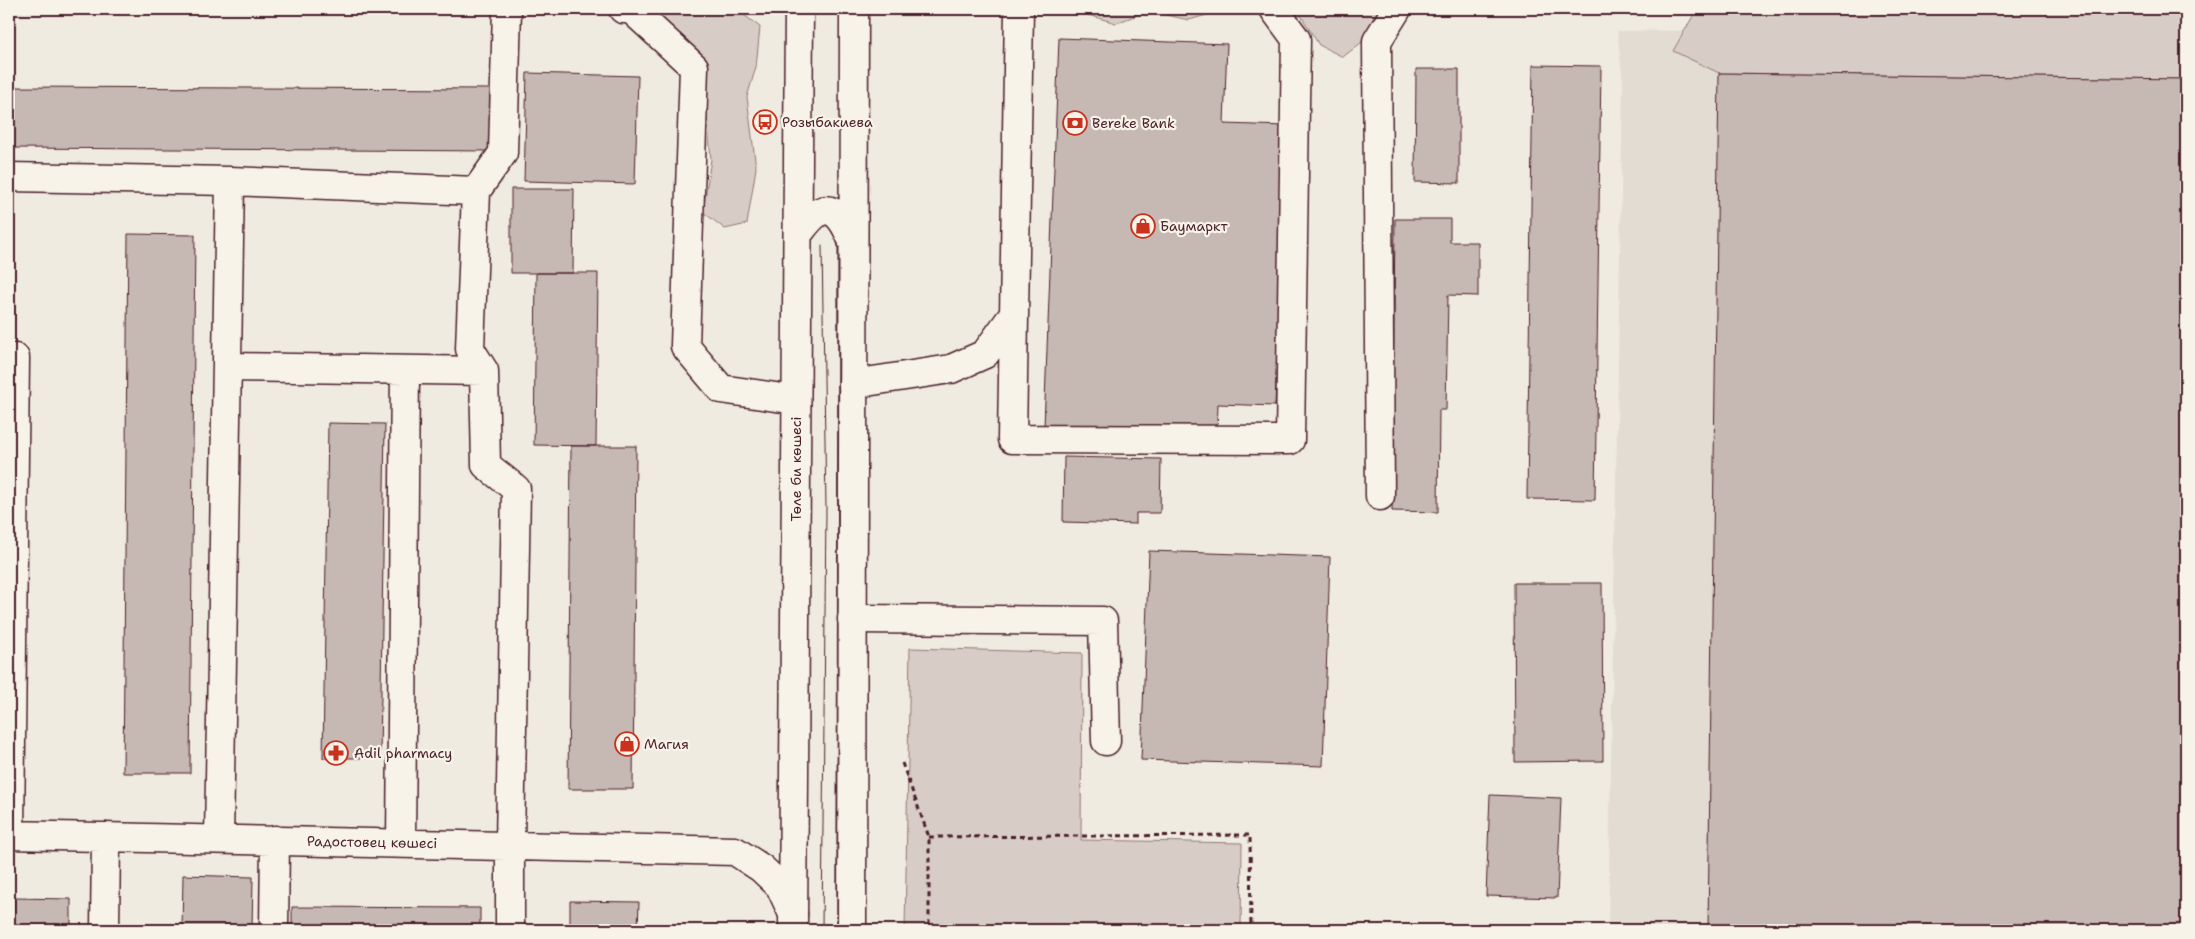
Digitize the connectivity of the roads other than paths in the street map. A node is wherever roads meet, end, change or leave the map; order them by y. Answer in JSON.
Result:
{"nodes":[{"id":1,"x":507,"y":9,"type":"edge"},
{"id":2,"x":622,"y":9,"type":"edge"},
{"id":3,"x":799,"y":9,"type":"edge"},
{"id":4,"x":854,"y":9,"type":"edge"},
{"id":5,"x":1019,"y":9,"type":"edge"},
{"id":6,"x":1274,"y":9,"type":"edge"},
{"id":7,"x":1397,"y":9,"type":"edge"},
{"id":8,"x":9,"y":177,"type":"edge"},
{"id":9,"x":230,"y":181,"type":"junction"},
{"id":10,"x":476,"y":191,"type":"junction"},
{"id":11,"x":798,"y":234,"type":"junction"},
{"id":12,"x":854,"y":244,"type":"junction"},
{"id":13,"x":1014,"y":314,"type":"junction"},
{"id":14,"x":9,"y":358,"type":"edge"},
{"id":15,"x":227,"y":367,"type":"junction"},
{"id":16,"x":405,"y":370,"type":"junction"},
{"id":17,"x":484,"y":371,"type":"junction"},
{"id":18,"x":853,"y":384,"type":"junction"},
{"id":19,"x":796,"y":400,"type":"junction"},
{"id":20,"x":1380,"y":496,"type":"dead end"},
{"id":21,"x":852,"y":619,"type":"junction"},
{"id":22,"x":1106,"y":741,"type":"dead end"},
{"id":23,"x":9,"y":835,"type":"edge"},
{"id":24,"x":106,"y":837,"type":"junction"},
{"id":25,"x":219,"y":839,"type":"junction"},
{"id":26,"x":275,"y":840,"type":"junction"},
{"id":27,"x":401,"y":843,"type":"junction"},
{"id":28,"x":510,"y":845,"type":"junction"},
{"id":29,"x":793,"y":922,"type":"edge"},
{"id":30,"x":105,"y":930,"type":"edge"},
{"id":31,"x":274,"y":930,"type":"edge"},
{"id":32,"x":510,"y":930,"type":"edge"},
{"id":33,"x":852,"y":930,"type":"edge"}],
"edges":[{"from":1,"to":10,"type":"main road"},
{"from":2,"to":19,"type":"main road"},
{"from":3,"to":11,"type":"main road","name":"Төле би көшесі"},
{"from":4,"to":12,"type":"main road"},
{"from":5,"to":13,"type":"main road"},
{"from":6,"to":13,"type":"main road"},
{"from":7,"to":20,"type":"main road"},
{"from":8,"to":9,"type":"main road"},
{"from":9,"to":10,"type":"main road"},
{"from":9,"to":15,"type":"main road"},
{"from":10,"to":17,"type":"main road"},
{"from":11,"to":12,"type":"main road"},
{"from":11,"to":19,"type":"main road","name":"Төле би көшесі"},
{"from":12,"to":18,"type":"main road"},
{"from":13,"to":18,"type":"main road"},
{"from":14,"to":23,"type":"main road"},
{"from":15,"to":16,"type":"main road"},
{"from":15,"to":25,"type":"main road"},
{"from":16,"to":17,"type":"main road"},
{"from":16,"to":27,"type":"main road"},
{"from":17,"to":28,"type":"main road"},
{"from":18,"to":21,"type":"main road"},
{"from":19,"to":29,"type":"main road","name":"Төле би көшесі"},
{"from":21,"to":22,"type":"main road"},
{"from":21,"to":33,"type":"main road"},
{"from":23,"to":24,"type":"main road","name":"Радостовец көшесі"},
{"from":24,"to":25,"type":"main road","name":"Радостовец көшесі"},
{"from":24,"to":30,"type":"main road"},
{"from":25,"to":26,"type":"main road","name":"Радостовец көшесі"},
{"from":26,"to":27,"type":"main road","name":"Радостовец көшесі"},
{"from":26,"to":31,"type":"main road"},
{"from":27,"to":28,"type":"main road","name":"Радостовец көшесі"},
{"from":28,"to":29,"type":"main road","name":"Радостовец көшесі"},
{"from":28,"to":32,"type":"main road"}]}
